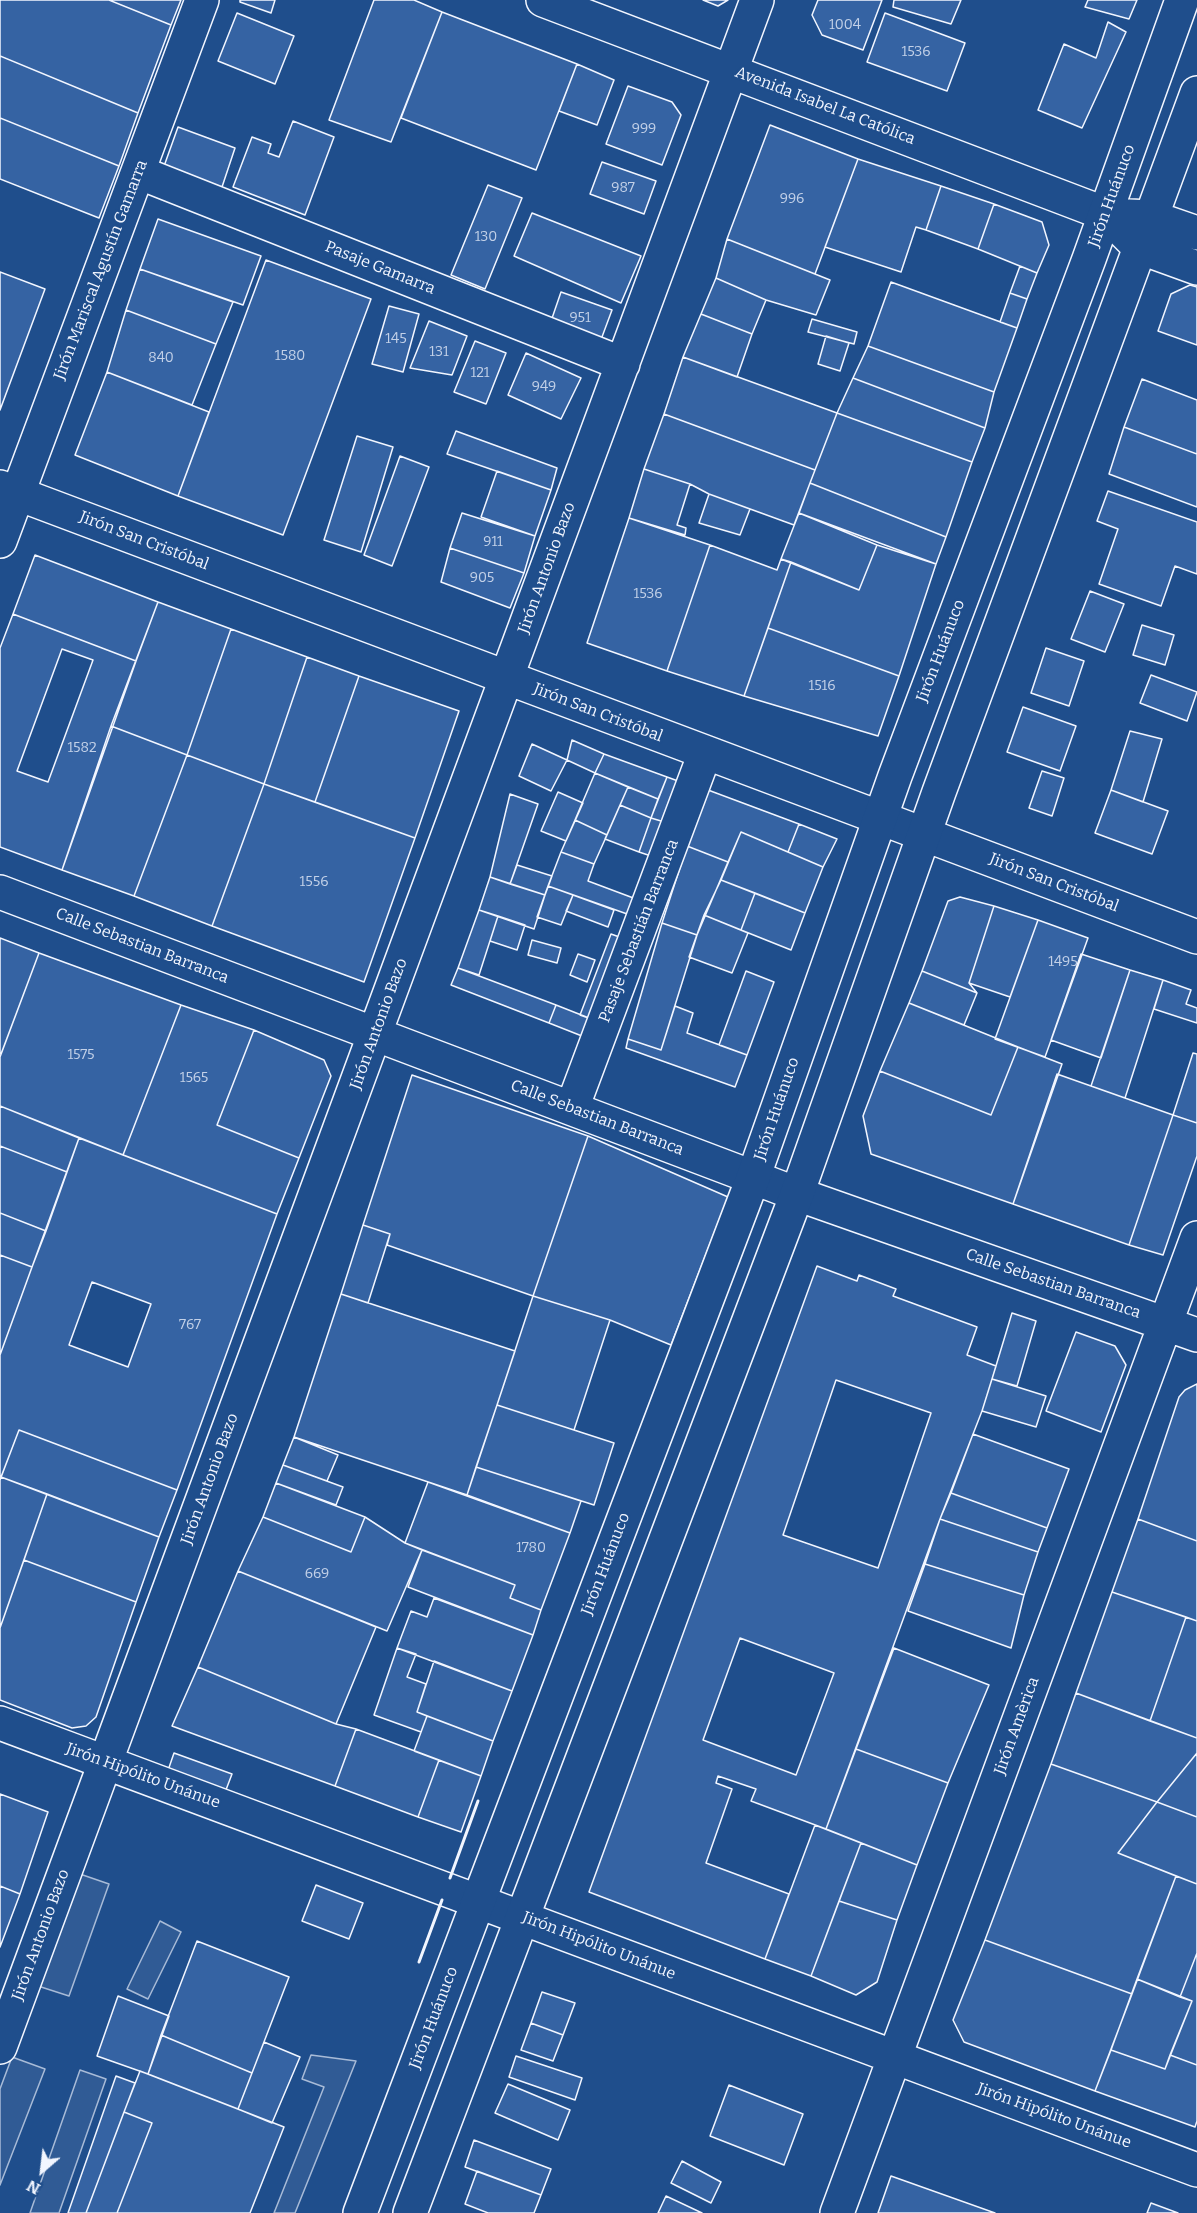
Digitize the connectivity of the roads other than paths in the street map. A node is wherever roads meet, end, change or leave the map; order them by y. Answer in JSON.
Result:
{"nodes":[{"id":1,"x":202,"y":0,"type":"edge"},
{"id":2,"x":543,"y":0,"type":"edge"},
{"id":3,"x":757,"y":0,"type":"edge"},
{"id":4,"x":1182,"y":0,"type":"edge"},
{"id":5,"x":731,"y":71,"type":"junction"},
{"id":6,"x":1197,"y":93,"type":"edge"},
{"id":7,"x":138,"y":172,"type":"junction"},
{"id":8,"x":1106,"y":214,"type":"junction"},
{"id":9,"x":1145,"y":232,"type":"junction"},
{"id":10,"x":1197,"y":233,"type":"edge"},
{"id":11,"x":1197,"y":267,"type":"edge"},
{"id":12,"x":623,"y":364,"type":"junction"},
{"id":13,"x":9,"y":491,"type":"edge"},
{"id":14,"x":0,"y":541,"type":"edge"},
{"id":15,"x":507,"y":678,"type":"junction"},
{"id":16,"x":705,"y":753,"type":"junction"},
{"id":17,"x":879,"y":819,"type":"junction"},
{"id":18,"x":924,"y":835,"type":"junction"},
{"id":19,"x":0,"y":892,"type":"edge"},
{"id":20,"x":1197,"y":937,"type":"edge"},
{"id":21,"x":375,"y":1034,"type":"junction"},
{"id":22,"x":572,"y":1108,"type":"junction"},
{"id":23,"x":753,"y":1178,"type":"junction"},
{"id":24,"x":797,"y":1194,"type":"junction"},
{"id":25,"x":1197,"y":1238,"type":"edge"},
{"id":26,"x":1165,"y":1324,"type":"junction"},
{"id":27,"x":1197,"y":1335,"type":"edge"},
{"id":28,"x":0,"y":1723,"type":"edge"},
{"id":29,"x":106,"y":1762,"type":"junction"},
{"id":30,"x":478,"y":1901,"type":"junction"},
{"id":31,"x":522,"y":1918,"type":"junction"},
{"id":32,"x":0,"y":2047,"type":"edge"},
{"id":33,"x":896,"y":2057,"type":"junction"},
{"id":34,"x":1197,"y":2170,"type":"edge"},
{"id":35,"x":360,"y":2213,"type":"edge"},
{"id":36,"x":410,"y":2213,"type":"edge"},
{"id":37,"x":837,"y":2213,"type":"edge"}],
"edges":[{"from":1,"to":7,"type":"street","name":"Jirón Mariscal Agustín Gamarra"},
{"from":2,"to":5,"type":"street","name":"Avenida Isabel La Católica"},
{"from":3,"to":5,"type":"street","name":"Jirón Antonio Bazo"},
{"from":4,"to":8,"type":"street","name":"Jirón Huánuco"},
{"from":5,"to":8,"type":"street","name":"Avenida Isabel La Católica"},
{"from":5,"to":12,"type":"street","name":"Jirón Antonio Bazo"},
{"from":6,"to":9,"type":"street"},
{"from":7,"to":12,"type":"street","name":"Pasaje Gamarra"},
{"from":7,"to":13,"type":"street","name":"Jirón Mariscal Agustín Gamarra"},
{"from":8,"to":9,"type":"street","name":"Avenida Isabel La Católica"},
{"from":8,"to":17,"type":"street","name":"Jirón Huánuco"},
{"from":9,"to":10,"type":"street","name":"Avenida Isabel La Católica"},
{"from":9,"to":11,"type":"street","name":"Avenida Isabel La Católica"},
{"from":9,"to":18,"type":"street"},
{"from":12,"to":15,"type":"street","name":"Jirón Antonio Bazo"},
{"from":13,"to":14,"type":"street","name":"Jirón Mariscal Agustín Gamarra"},
{"from":13,"to":15,"type":"street","name":"Jirón San Cristóbal"},
{"from":15,"to":16,"type":"street","name":"Jirón San Cristóbal"},
{"from":15,"to":21,"type":"street","name":"Jirón Antonio Bazo"},
{"from":16,"to":17,"type":"street","name":"Jirón San Cristóbal"},
{"from":16,"to":22,"type":"street","name":"Pasaje Sebastián Barranca"},
{"from":17,"to":18,"type":"street","name":"Jirón San Cristóbal"},
{"from":17,"to":23,"type":"street","name":"Jirón Huánuco"},
{"from":18,"to":20,"type":"street","name":"Jirón San Cristóbal"},
{"from":18,"to":24,"type":"street"},
{"from":19,"to":21,"type":"street","name":"Calle Sebastian Barranca"},
{"from":21,"to":22,"type":"street","name":"Calle Sebastian Barranca"},
{"from":21,"to":29,"type":"street","name":"Jirón Antonio Bazo"},
{"from":22,"to":23,"type":"street","name":"Calle Sebastian Barranca"},
{"from":23,"to":24,"type":"street","name":"Calle Sebastian Barranca"},
{"from":23,"to":30,"type":"street","name":"Jirón Huánuco"},
{"from":24,"to":26,"type":"street","name":"Calle Sebastian Barranca"},
{"from":24,"to":31,"type":"street"},
{"from":25,"to":26,"type":"street","name":"Jirón Amèrica"},
{"from":26,"to":27,"type":"street","name":"Calle Sebastian Barranca"},
{"from":26,"to":33,"type":"street","name":"Jirón Amèrica"},
{"from":28,"to":29,"type":"street","name":"Jirón Hipólito Unánue"},
{"from":29,"to":30,"type":"street","name":"Jirón Hipólito Unánue"},
{"from":29,"to":32,"type":"street","name":"Jirón Antonio Bazo"},
{"from":30,"to":31,"type":"street","name":"Jirón Hipólito Unánue"},
{"from":30,"to":35,"type":"street","name":"Jirón Huánuco"},
{"from":31,"to":33,"type":"street","name":"Jirón Hipólito Unánue"},
{"from":31,"to":36,"type":"street"},
{"from":33,"to":34,"type":"street","name":"Jirón Hipólito Unánue"},
{"from":33,"to":37,"type":"street","name":"Jirón Amèrica"}]}
